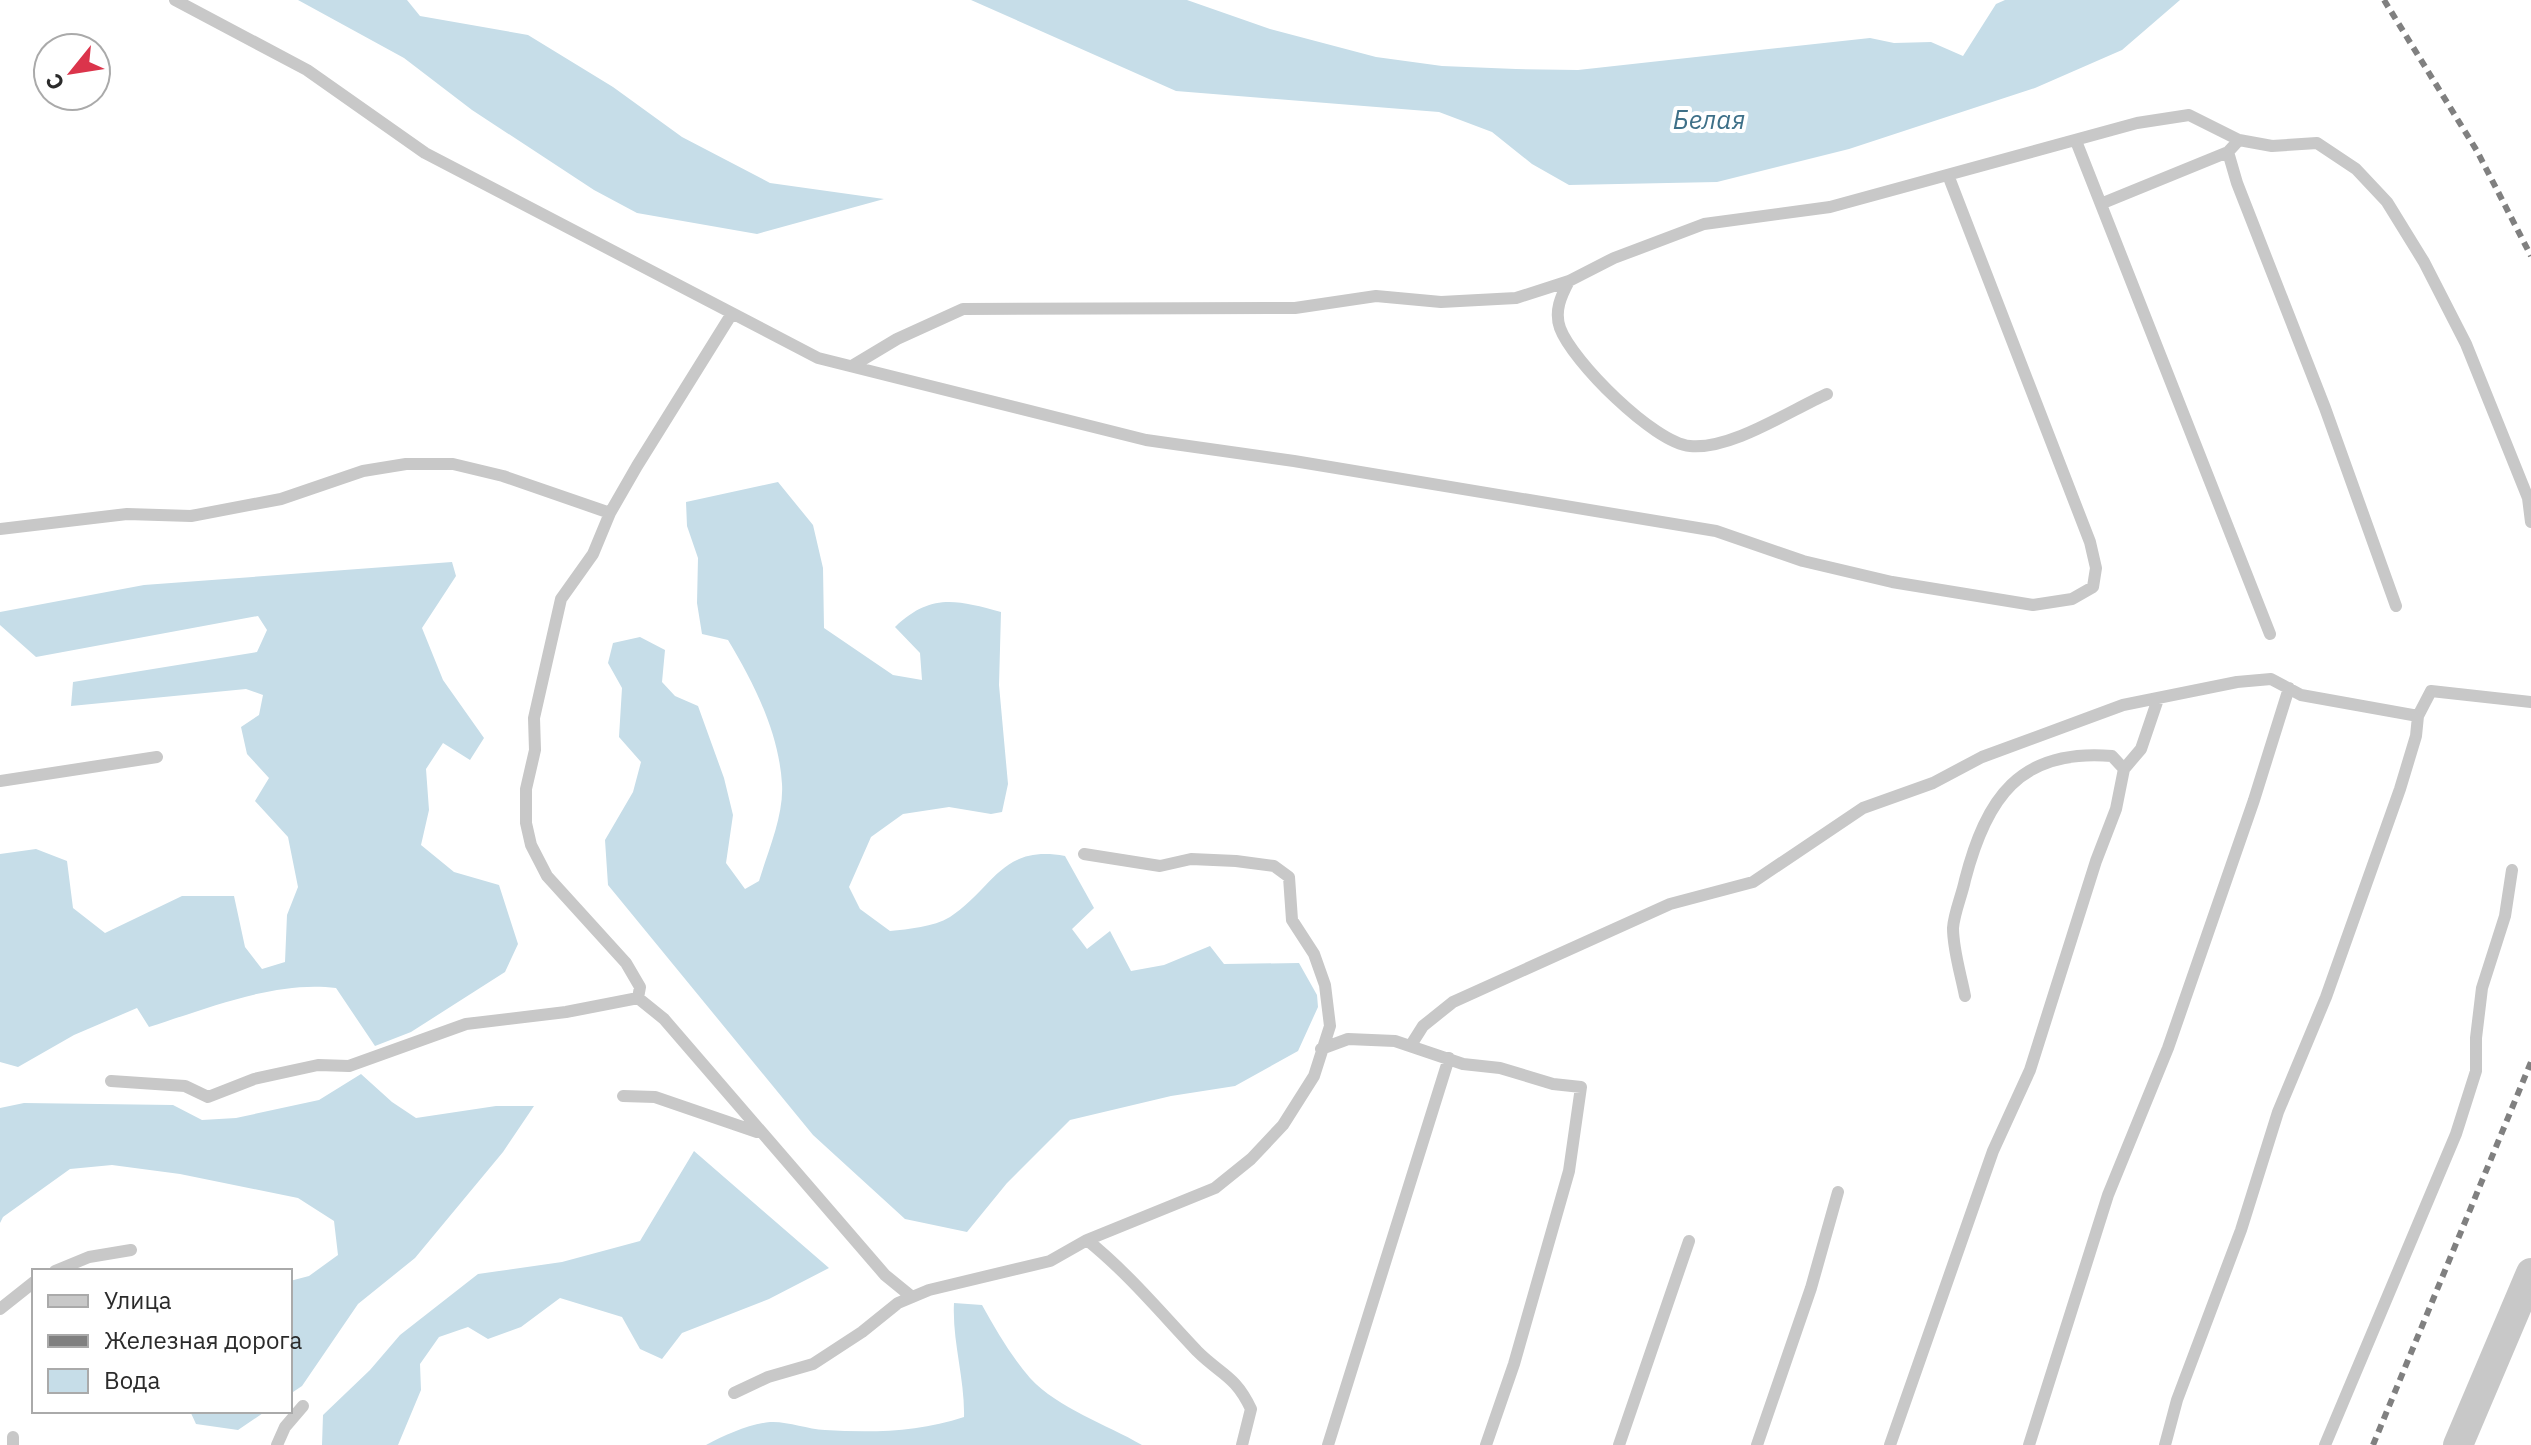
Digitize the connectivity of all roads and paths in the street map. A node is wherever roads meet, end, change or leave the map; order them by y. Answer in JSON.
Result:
{"nodes":[{"id":1,"x":175,"y":0,"type":"edge"},
{"id":2,"x":2239,"y":140,"type":"junction"},
{"id":3,"x":2076,"y":141,"type":"junction"},
{"id":4,"x":2228,"y":152,"type":"junction"},
{"id":5,"x":1948,"y":175,"type":"junction"},
{"id":6,"x":2103,"y":203,"type":"junction"},
{"id":7,"x":1569,"y":281,"type":"junction"},
{"id":8,"x":731,"y":315,"type":"junction"},
{"id":9,"x":852,"y":366,"type":"junction"},
{"id":10,"x":1827,"y":394,"type":"dead end"},
{"id":11,"x":610,"y":513,"type":"junction"},
{"id":12,"x":2531,"y":522,"type":"edge"},
{"id":13,"x":0,"y":529,"type":"edge"},
{"id":14,"x":2396,"y":606,"type":"dead end"},
{"id":15,"x":2270,"y":634,"type":"dead end"},
{"id":16,"x":2289,"y":688,"type":"junction"},
{"id":17,"x":2158,"y":699,"type":"junction"},
{"id":18,"x":2531,"y":702,"type":"edge"},
{"id":19,"x":2418,"y":716,"type":"junction"},
{"id":20,"x":157,"y":757,"type":"dead end"},
{"id":21,"x":2124,"y":769,"type":"junction"},
{"id":22,"x":0,"y":781,"type":"edge"},
{"id":23,"x":1084,"y":854,"type":"dead end"},
{"id":24,"x":2512,"y":870,"type":"dead end"},
{"id":25,"x":1965,"y":996,"type":"dead end"},
{"id":26,"x":638,"y":998,"type":"junction"},
{"id":27,"x":1411,"y":1045,"type":"junction"},
{"id":28,"x":1321,"y":1049,"type":"junction"},
{"id":29,"x":1449,"y":1058,"type":"junction"},
{"id":30,"x":111,"y":1081,"type":"dead end"},
{"id":31,"x":623,"y":1096,"type":"dead end"},
{"id":32,"x":760,"y":1133,"type":"junction"},
{"id":33,"x":1838,"y":1192,"type":"dead end"},
{"id":34,"x":1087,"y":1240,"type":"junction"},
{"id":35,"x":1689,"y":1241,"type":"dead end"},
{"id":36,"x":131,"y":1250,"type":"dead end"},
{"id":37,"x":60,"y":1269,"type":"edge"},
{"id":38,"x":2531,"y":1273,"type":"edge"},
{"id":39,"x":32,"y":1284,"type":"edge"},
{"id":40,"x":912,"y":1297,"type":"junction"},
{"id":41,"x":0,"y":1309,"type":"edge"},
{"id":42,"x":734,"y":1393,"type":"dead end"},
{"id":43,"x":303,"y":1406,"type":"dead end"},
{"id":44,"x":277,"y":1445,"type":"edge"},
{"id":45,"x":1242,"y":1445,"type":"edge"},
{"id":46,"x":1328,"y":1445,"type":"edge"},
{"id":47,"x":1486,"y":1445,"type":"edge"},
{"id":48,"x":1619,"y":1445,"type":"edge"},
{"id":49,"x":1757,"y":1445,"type":"edge"},
{"id":50,"x":1890,"y":1445,"type":"edge"},
{"id":51,"x":2029,"y":1445,"type":"edge"},
{"id":52,"x":2165,"y":1445,"type":"edge"},
{"id":53,"x":2325,"y":1445,"type":"edge"},
{"id":54,"x":2458,"y":1445,"type":"edge"}],
"edges":[{"from":1,"to":8,"type":"lane"},
{"from":2,"to":3,"type":"lane"},
{"from":2,"to":4,"type":"lane"},
{"from":2,"to":12,"type":"lane"},
{"from":3,"to":5,"type":"lane"},
{"from":3,"to":6,"type":"lane"},
{"from":4,"to":6,"type":"lane"},
{"from":4,"to":14,"type":"lane"},
{"from":5,"to":7,"type":"lane"},
{"from":5,"to":9,"type":"lane"},
{"from":6,"to":15,"type":"lane"},
{"from":7,"to":9,"type":"lane"},
{"from":7,"to":10,"type":"lane"},
{"from":8,"to":9,"type":"lane"},
{"from":8,"to":11,"type":"lane"},
{"from":11,"to":13,"type":"lane"},
{"from":11,"to":26,"type":"lane"},
{"from":16,"to":17,"type":"lane"},
{"from":16,"to":19,"type":"lane"},
{"from":16,"to":51,"type":"lane"},
{"from":17,"to":21,"type":"lane"},
{"from":17,"to":27,"type":"lane"},
{"from":18,"to":19,"type":"lane"},
{"from":19,"to":52,"type":"lane"},
{"from":20,"to":22,"type":"lane"},
{"from":21,"to":25,"type":"lane"},
{"from":21,"to":50,"type":"lane"},
{"from":23,"to":28,"type":"lane"},
{"from":24,"to":53,"type":"lane"},
{"from":26,"to":30,"type":"lane"},
{"from":26,"to":32,"type":"lane"},
{"from":27,"to":28,"type":"lane"},
{"from":27,"to":29,"type":"lane"},
{"from":28,"to":34,"type":"lane"},
{"from":29,"to":46,"type":"lane"},
{"from":29,"to":47,"type":"lane"},
{"from":31,"to":32,"type":"lane"},
{"from":32,"to":40,"type":"lane"},
{"from":33,"to":49,"type":"lane"},
{"from":34,"to":40,"type":"lane"},
{"from":34,"to":45,"type":"lane"},
{"from":35,"to":48,"type":"lane"},
{"from":36,"to":37,"type":"lane"},
{"from":38,"to":54,"type":"street"},
{"from":39,"to":41,"type":"lane"},
{"from":40,"to":42,"type":"lane"},
{"from":43,"to":44,"type":"lane"}]}
